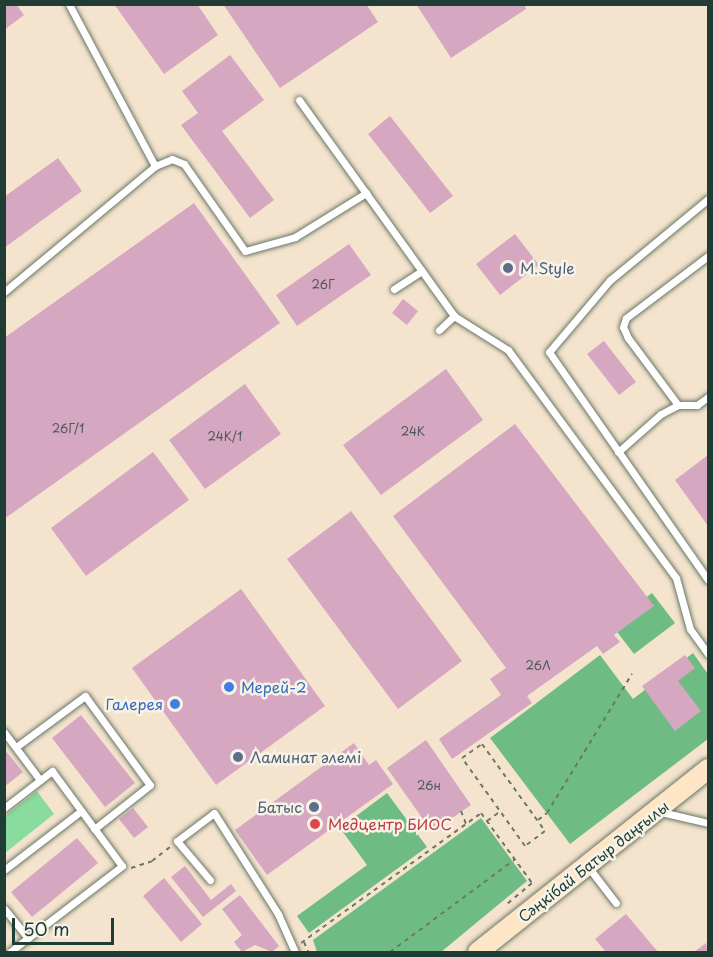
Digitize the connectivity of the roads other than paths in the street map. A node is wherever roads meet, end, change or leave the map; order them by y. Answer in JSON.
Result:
{"nodes":[{"id":1,"x":69,"y":4,"type":"edge"},
{"id":2,"x":299,"y":100,"type":"dead end"},
{"id":3,"x":155,"y":166,"type":"junction"},
{"id":4,"x":366,"y":194,"type":"junction"},
{"id":5,"x":708,"y":199,"type":"edge"},
{"id":6,"x":708,"y":256,"type":"edge"},
{"id":7,"x":422,"y":271,"type":"junction"},
{"id":8,"x":394,"y":289,"type":"dead end"},
{"id":9,"x":4,"y":292,"type":"edge"},
{"id":10,"x":454,"y":316,"type":"junction"},
{"id":11,"x":439,"y":330,"type":"dead end"},
{"id":12,"x":708,"y":397,"type":"edge"},
{"id":13,"x":678,"y":405,"type":"junction"},
{"id":14,"x":618,"y":452,"type":"junction"},
{"id":15,"x":708,"y":580,"type":"edge"},
{"id":16,"x":708,"y":654,"type":"edge"},
{"id":17,"x":4,"y":732,"type":"edge"},
{"id":18,"x":16,"y":747,"type":"junction"},
{"id":19,"x":708,"y":770,"type":"edge"},
{"id":20,"x":40,"y":780,"type":"junction"},
{"id":21,"x":4,"y":808,"type":"edge"},
{"id":22,"x":81,"y":811,"type":"junction"},
{"id":23,"x":656,"y":811,"type":"junction"},
{"id":24,"x":708,"y":823,"type":"edge"},
{"id":25,"x":94,"y":829,"type":"junction"},
{"id":26,"x":587,"y":866,"type":"junction"},
{"id":27,"x":4,"y":870,"type":"edge"},
{"id":28,"x":210,"y":880,"type":"dead end"},
{"id":29,"x":616,"y":903,"type":"dead end"},
{"id":30,"x":4,"y":908,"type":"edge"},
{"id":31,"x":28,"y":938,"type":"junction"},
{"id":32,"x":294,"y":950,"type":"edge"},
{"id":33,"x":10,"y":952,"type":"edge"},
{"id":34,"x":478,"y":952,"type":"edge"}],
"edges":[{"from":1,"to":3,"type":"lane"},
{"from":2,"to":4,"type":"lane"},
{"from":3,"to":4,"type":"lane"},
{"from":3,"to":9,"type":"lane"},
{"from":4,"to":7,"type":"lane"},
{"from":5,"to":14,"type":"lane"},
{"from":6,"to":13,"type":"lane"},
{"from":7,"to":8,"type":"lane"},
{"from":7,"to":10,"type":"lane"},
{"from":10,"to":11,"type":"lane"},
{"from":10,"to":16,"type":"lane"},
{"from":12,"to":13,"type":"lane"},
{"from":13,"to":14,"type":"lane"},
{"from":14,"to":15,"type":"lane"},
{"from":17,"to":18,"type":"lane"},
{"from":18,"to":20,"type":"lane"},
{"from":18,"to":25,"type":"lane"},
{"from":19,"to":23,"type":"main road","name":"Сәңкібай Батыр даңғылы"},
{"from":20,"to":21,"type":"lane"},
{"from":20,"to":22,"type":"lane"},
{"from":22,"to":25,"type":"lane"},
{"from":22,"to":27,"type":"lane"},
{"from":23,"to":24,"type":"lane"},
{"from":23,"to":26,"type":"main road","name":"Сәңкібай Батыр даңғылы"},
{"from":25,"to":31,"type":"lane"},
{"from":26,"to":29,"type":"lane"},
{"from":26,"to":34,"type":"main road","name":"Сәңкібай Батыр даңғылы"},
{"from":28,"to":32,"type":"lane"},
{"from":30,"to":31,"type":"lane"},
{"from":31,"to":33,"type":"lane"}]}
